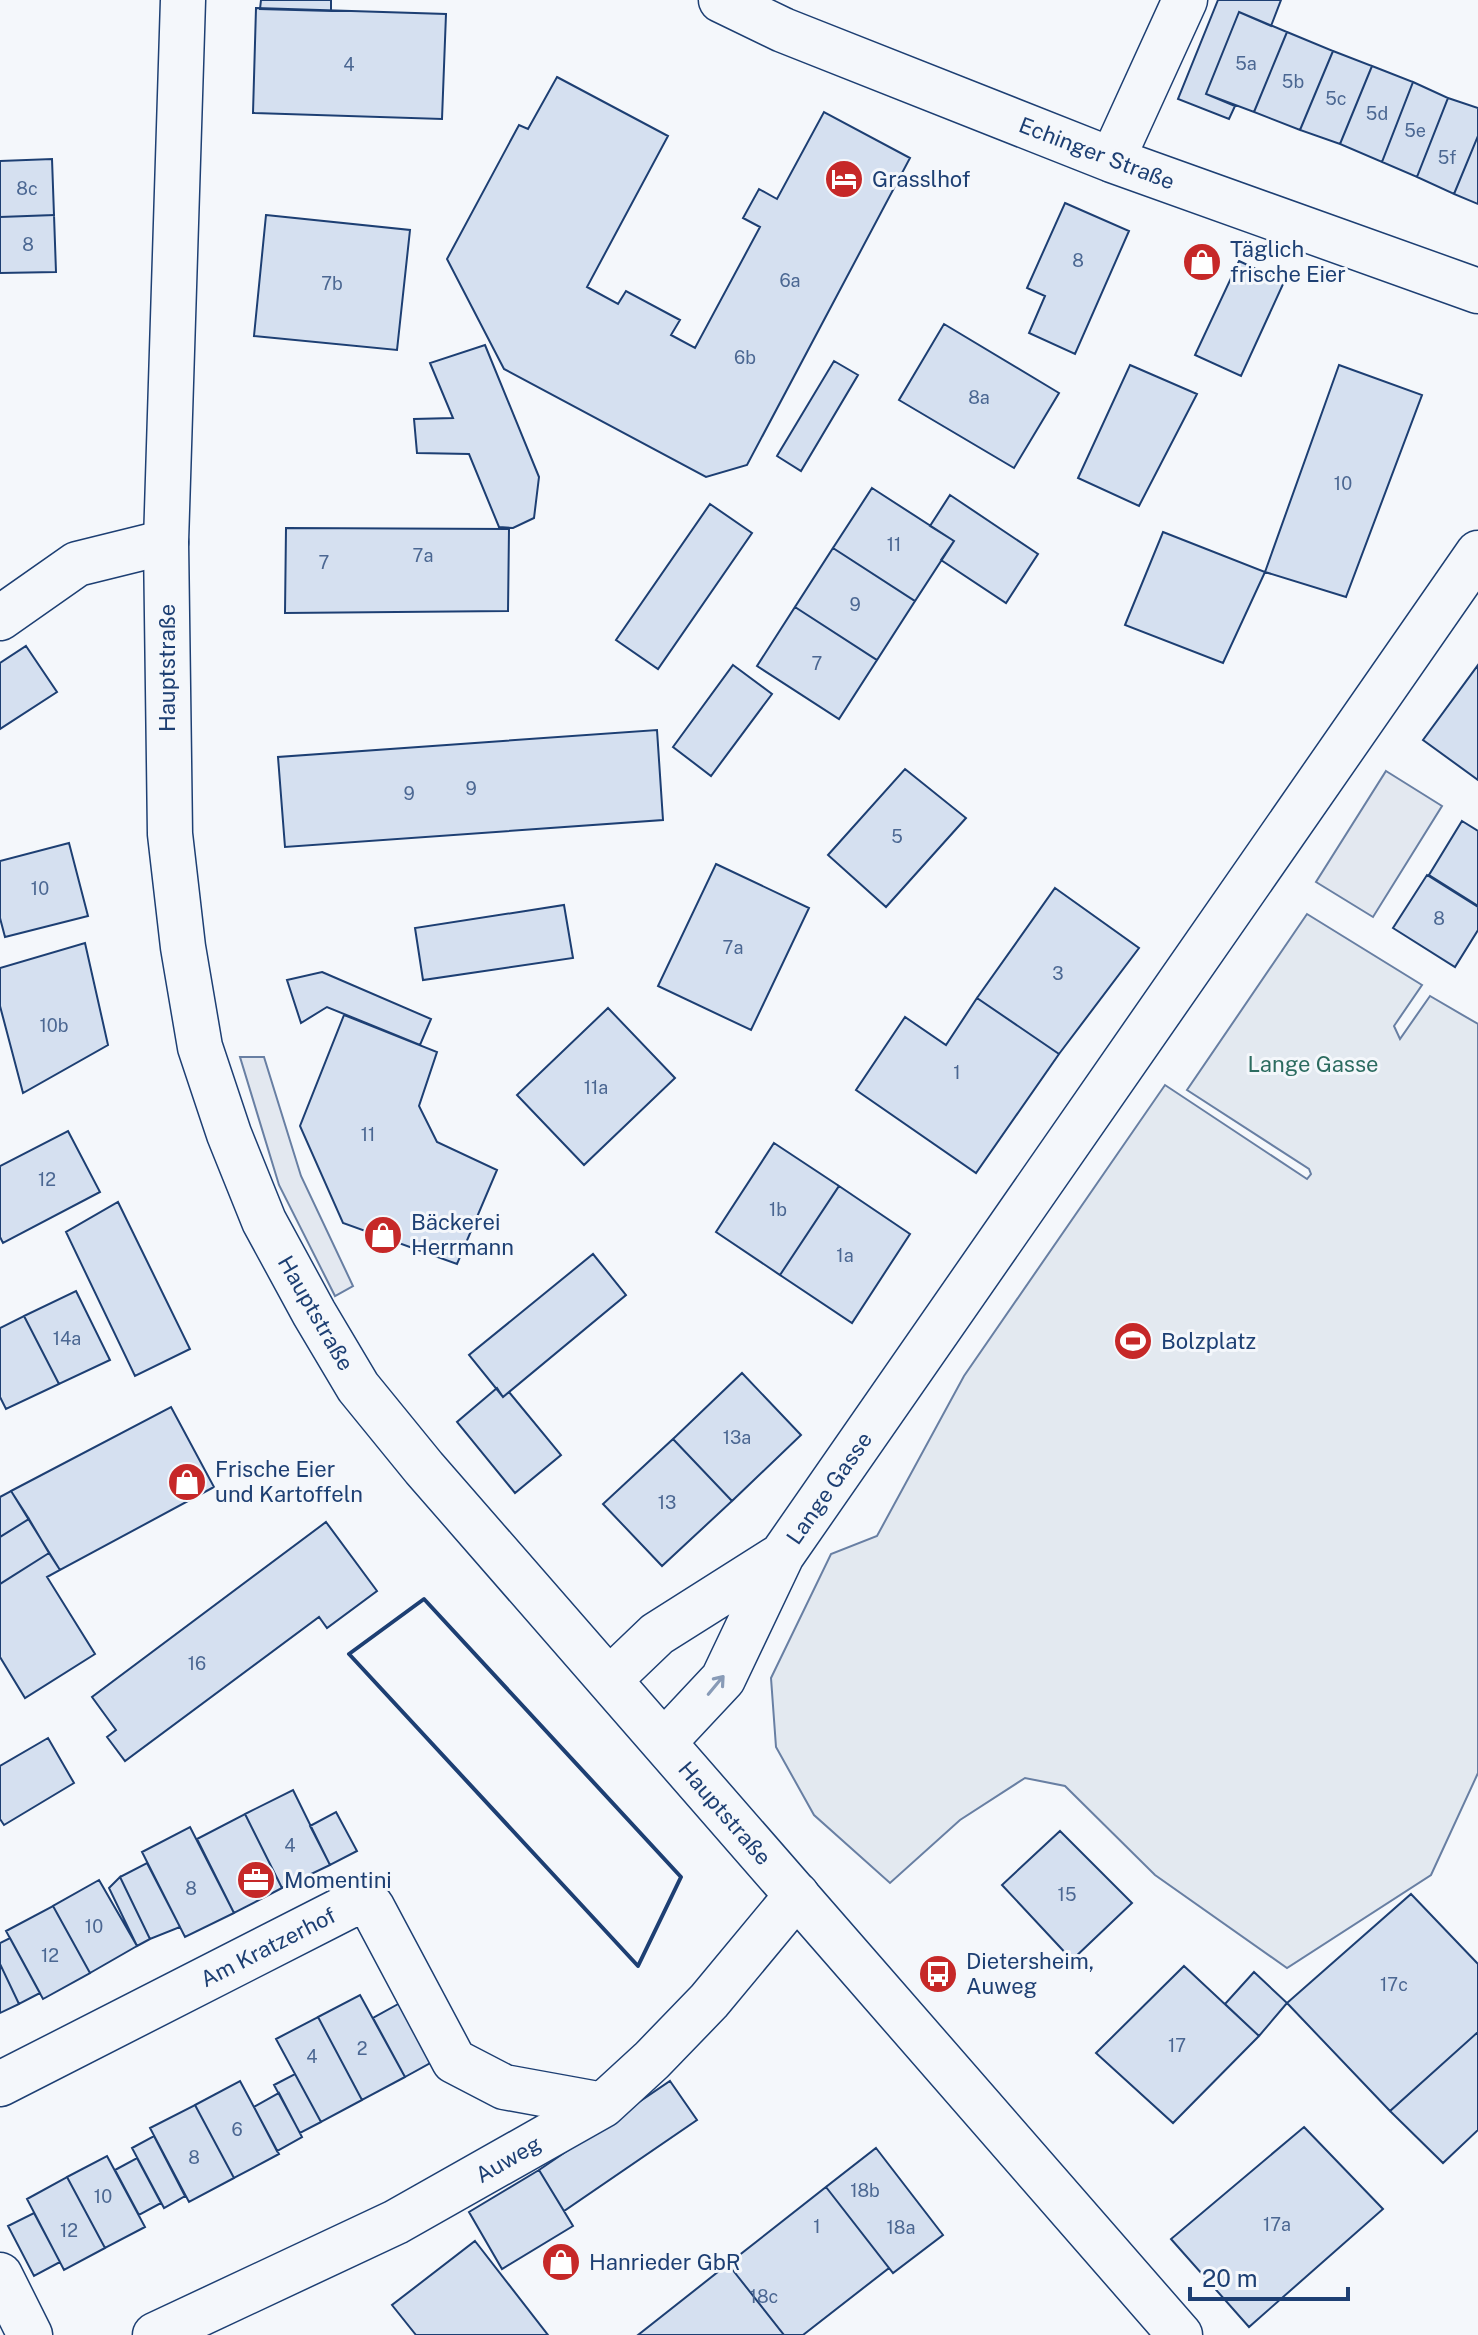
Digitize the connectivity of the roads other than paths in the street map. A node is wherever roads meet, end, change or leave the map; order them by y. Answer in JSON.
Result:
{"nodes":[{"id":1,"x":183,"y":0,"type":"edge"},
{"id":2,"x":721,"y":0,"type":"edge"},
{"id":3,"x":1185,"y":0,"type":"edge"},
{"id":4,"x":1112,"y":160,"type":"junction"},
{"id":5,"x":1478,"y":291,"type":"edge"},
{"id":6,"x":166,"y":542,"type":"junction"},
{"id":7,"x":1478,"y":553,"type":"edge"},
{"id":8,"x":0,"y":618,"type":"edge"},
{"id":9,"x":782,"y":1555,"type":"junction"},
{"id":10,"x":610,"y":1679,"type":"junction"},
{"id":11,"x":664,"y":1742,"type":"junction"},
{"id":12,"x":797,"y":1895,"type":"junction"},
{"id":13,"x":0,"y":2084,"type":"edge"},
{"id":14,"x":603,"y":2105,"type":"junction"},
{"id":15,"x":0,"y":2275,"type":"edge"},
{"id":16,"x":30,"y":2335,"type":"edge"},
{"id":17,"x":155,"y":2335,"type":"edge"},
{"id":18,"x":1180,"y":2335,"type":"edge"}],
"edges":[{"from":1,"to":6,"type":"street","name":"Hauptstraße"},
{"from":2,"to":4,"type":"street","name":"Echinger Straße"},
{"from":3,"to":4,"type":"street"},
{"from":4,"to":5,"type":"street","name":"Echinger Straße"},
{"from":6,"to":8,"type":"street"},
{"from":6,"to":10,"type":"street","name":"Hauptstraße"},
{"from":7,"to":9,"type":"street","name":"Lange Gasse"},
{"from":9,"to":10,"type":"street","name":"Lange Gasse"},
{"from":11,"to":9,"type":"street","name":"Lange Gasse","one_way":true},
{"from":10,"to":11,"type":"street","name":"Hauptstraße"},
{"from":11,"to":12,"type":"street","name":"Hauptstraße"},
{"from":12,"to":14,"type":"street","name":"Auweg"},
{"from":12,"to":18,"type":"street","name":"Hauptstraße"},
{"from":13,"to":14,"type":"street","name":"Am Kratzerhof"},
{"from":14,"to":17,"type":"street","name":"Auweg"},
{"from":15,"to":16,"type":"street"}]}
